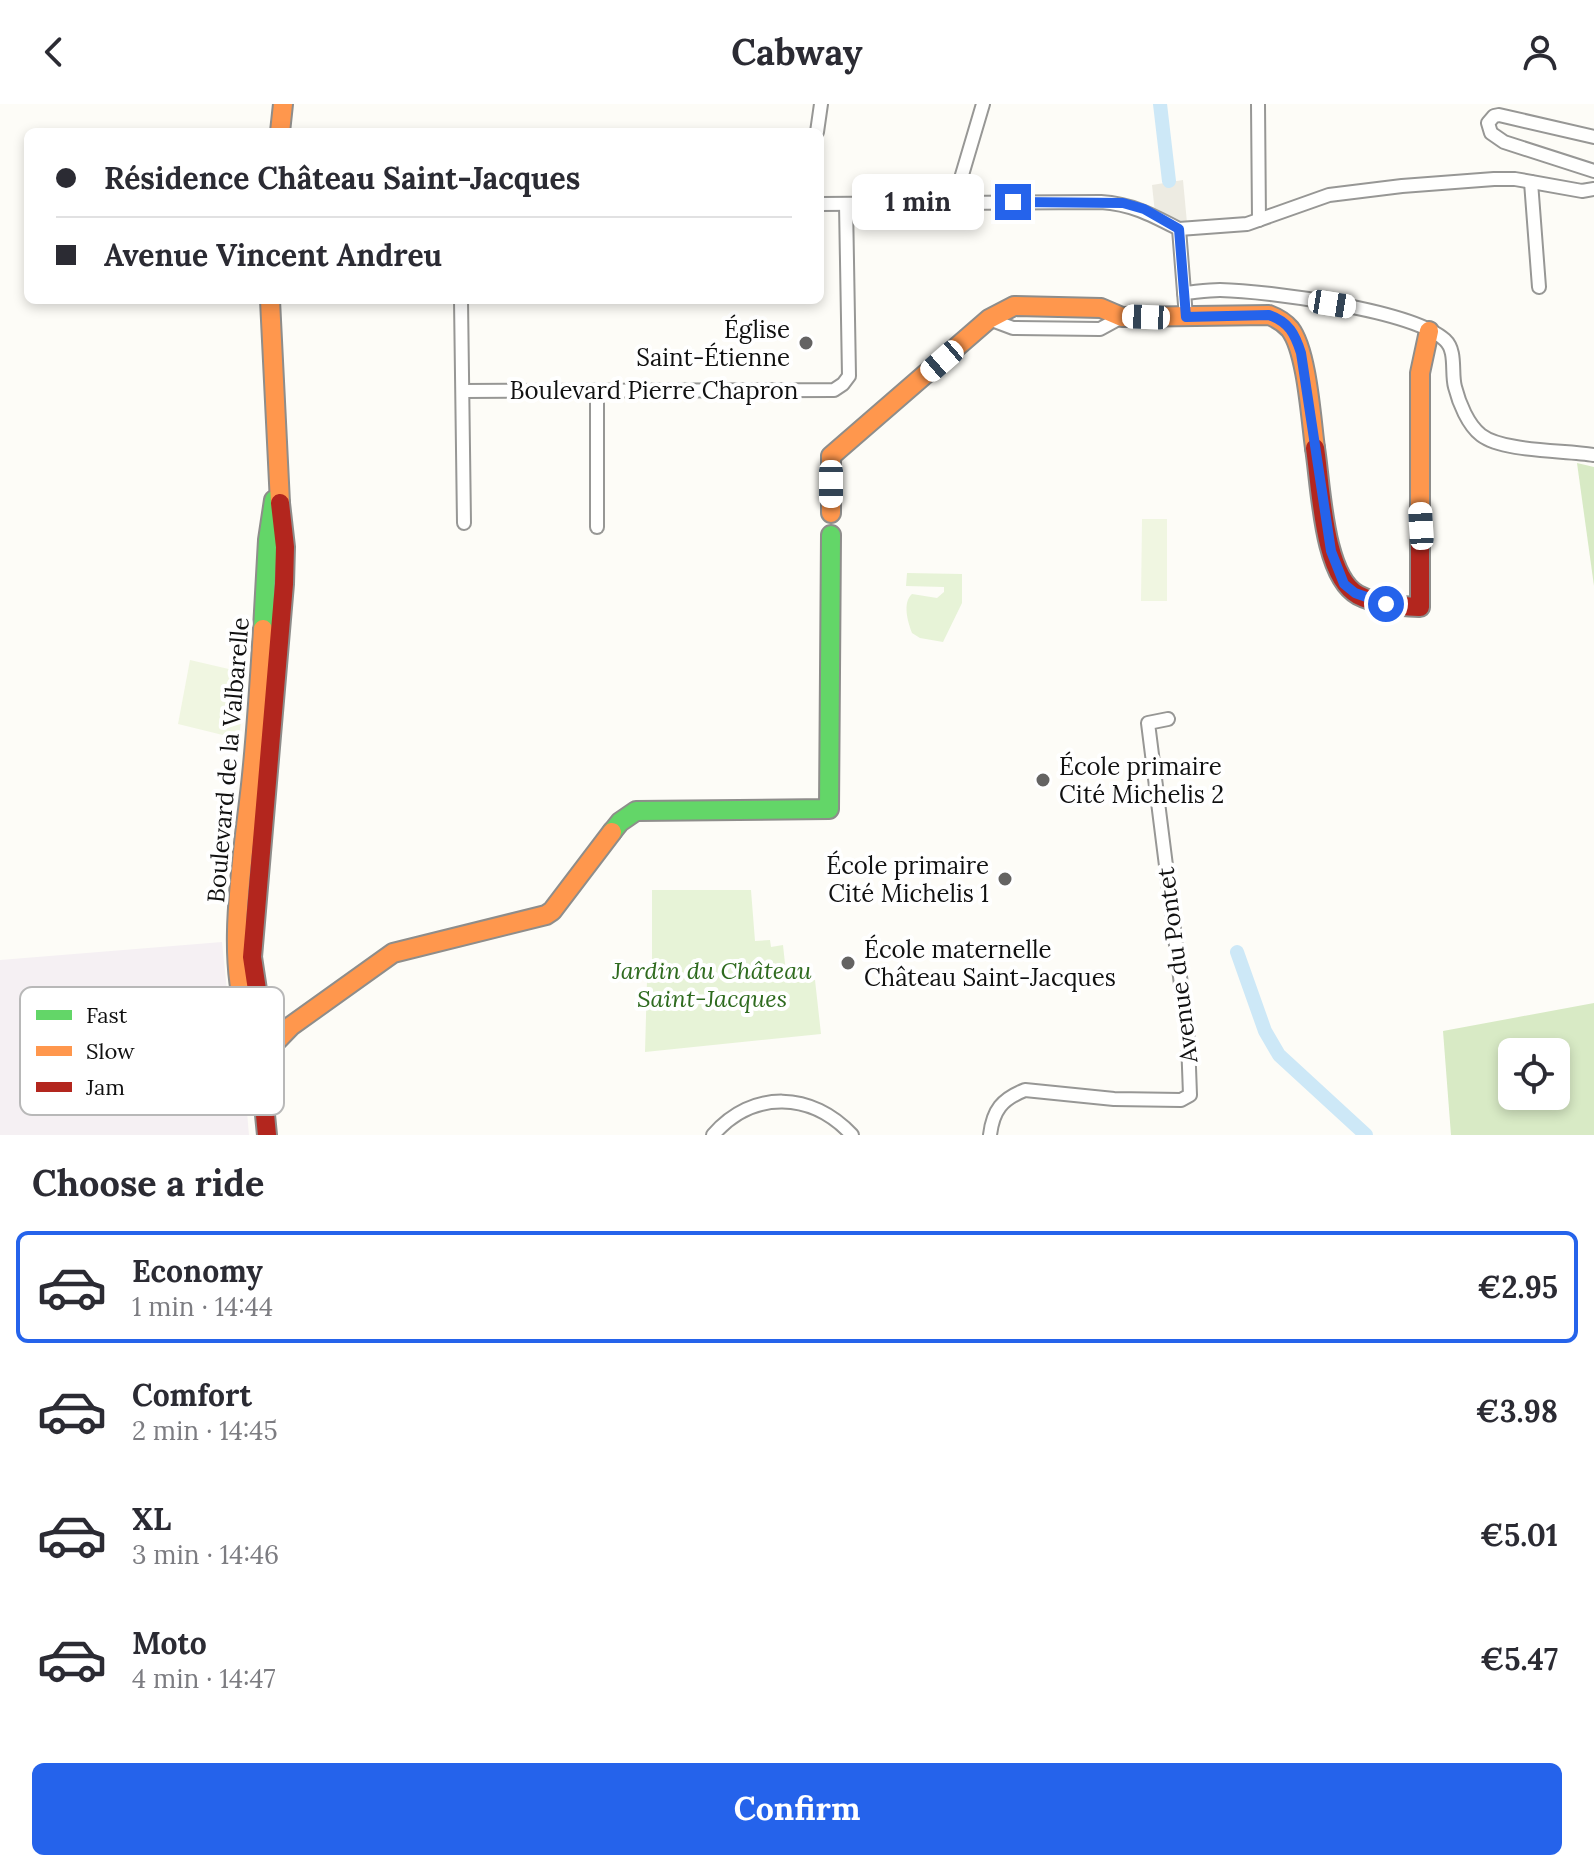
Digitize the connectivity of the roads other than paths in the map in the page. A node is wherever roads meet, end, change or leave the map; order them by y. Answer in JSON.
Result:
{"nodes":[{"id":1,"x":283,"y":104,"type":"edge"},
{"id":2,"x":821,"y":104,"type":"edge"},
{"id":3,"x":983,"y":104,"type":"edge"},
{"id":4,"x":1258,"y":104,"type":"edge"},
{"id":5,"x":280,"y":128,"type":"edge"},
{"id":6,"x":818,"y":128,"type":"edge"},
{"id":7,"x":1594,"y":137,"type":"edge"},
{"id":8,"x":1594,"y":171,"type":"edge"},
{"id":9,"x":1531,"y":182,"type":"junction"},
{"id":10,"x":1594,"y":189,"type":"edge"},
{"id":11,"x":954,"y":202,"type":"junction"},
{"id":12,"x":824,"y":204,"type":"edge"},
{"id":13,"x":846,"y":204,"type":"junction"},
{"id":14,"x":1259,"y":220,"type":"junction"},
{"id":15,"x":1179,"y":229,"type":"junction"},
{"id":16,"x":1539,"y":287,"type":"dead end"},
{"id":17,"x":1184,"y":293,"type":"junction"},
{"id":18,"x":270,"y":304,"type":"edge"},
{"id":19,"x":461,"y":304,"type":"edge"},
{"id":20,"x":1186,"y":317,"type":"junction"},
{"id":21,"x":1429,"y":331,"type":"junction"},
{"id":22,"x":463,"y":391,"type":"junction"},
{"id":23,"x":597,"y":391,"type":"junction"},
{"id":24,"x":1594,"y":455,"type":"edge"},
{"id":25,"x":831,"y":513,"type":"dead end"},
{"id":26,"x":464,"y":523,"type":"dead end"},
{"id":27,"x":597,"y":527,"type":"dead end"},
{"id":28,"x":831,"y":535,"type":"dead end"},
{"id":29,"x":1168,"y":719,"type":"dead end"},
{"id":30,"x":242,"y":987,"type":"edge"},
{"id":31,"x":284,"y":1030,"type":"edge"},
{"id":32,"x":265,"y":1115,"type":"edge"},
{"id":33,"x":267,"y":1135,"type":"edge"},
{"id":34,"x":713,"y":1135,"type":"edge"},
{"id":35,"x":852,"y":1135,"type":"edge"},
{"id":36,"x":990,"y":1135,"type":"edge"}],
"edges":[{"from":1,"to":5,"type":"street"},
{"from":2,"to":6,"type":"street"},
{"from":3,"to":11,"type":"street"},
{"from":4,"to":14,"type":"street"},
{"from":7,"to":8,"type":"street"},
{"from":9,"to":10,"type":"street"},
{"from":9,"to":14,"type":"street"},
{"from":9,"to":16,"type":"street"},
{"from":11,"to":13,"type":"street"},
{"from":11,"to":15,"type":"street"},
{"from":12,"to":13,"type":"street"},
{"from":13,"to":23,"type":"street","name":"Boulevard Pierre Chapron"},
{"from":14,"to":15,"type":"street"},
{"from":15,"to":17,"type":"street"},
{"from":17,"to":20,"type":"street"},
{"from":17,"to":21,"type":"street"},
{"from":18,"to":30,"type":"street","name":"Boulevard de la Valbarelle"},
{"from":19,"to":22,"type":"street"},
{"from":20,"to":21,"type":"street"},
{"from":20,"to":25,"type":"street"},
{"from":21,"to":24,"type":"street"},
{"from":22,"to":23,"type":"street","name":"Boulevard Pierre Chapron"},
{"from":22,"to":26,"type":"street"},
{"from":23,"to":27,"type":"street"},
{"from":28,"to":31,"type":"street"},
{"from":29,"to":36,"type":"street","name":"Avenue du Pontet"},
{"from":32,"to":33,"type":"street","name":"Boulevard de la Valbarelle"},
{"from":34,"to":35,"type":"street"}]}
